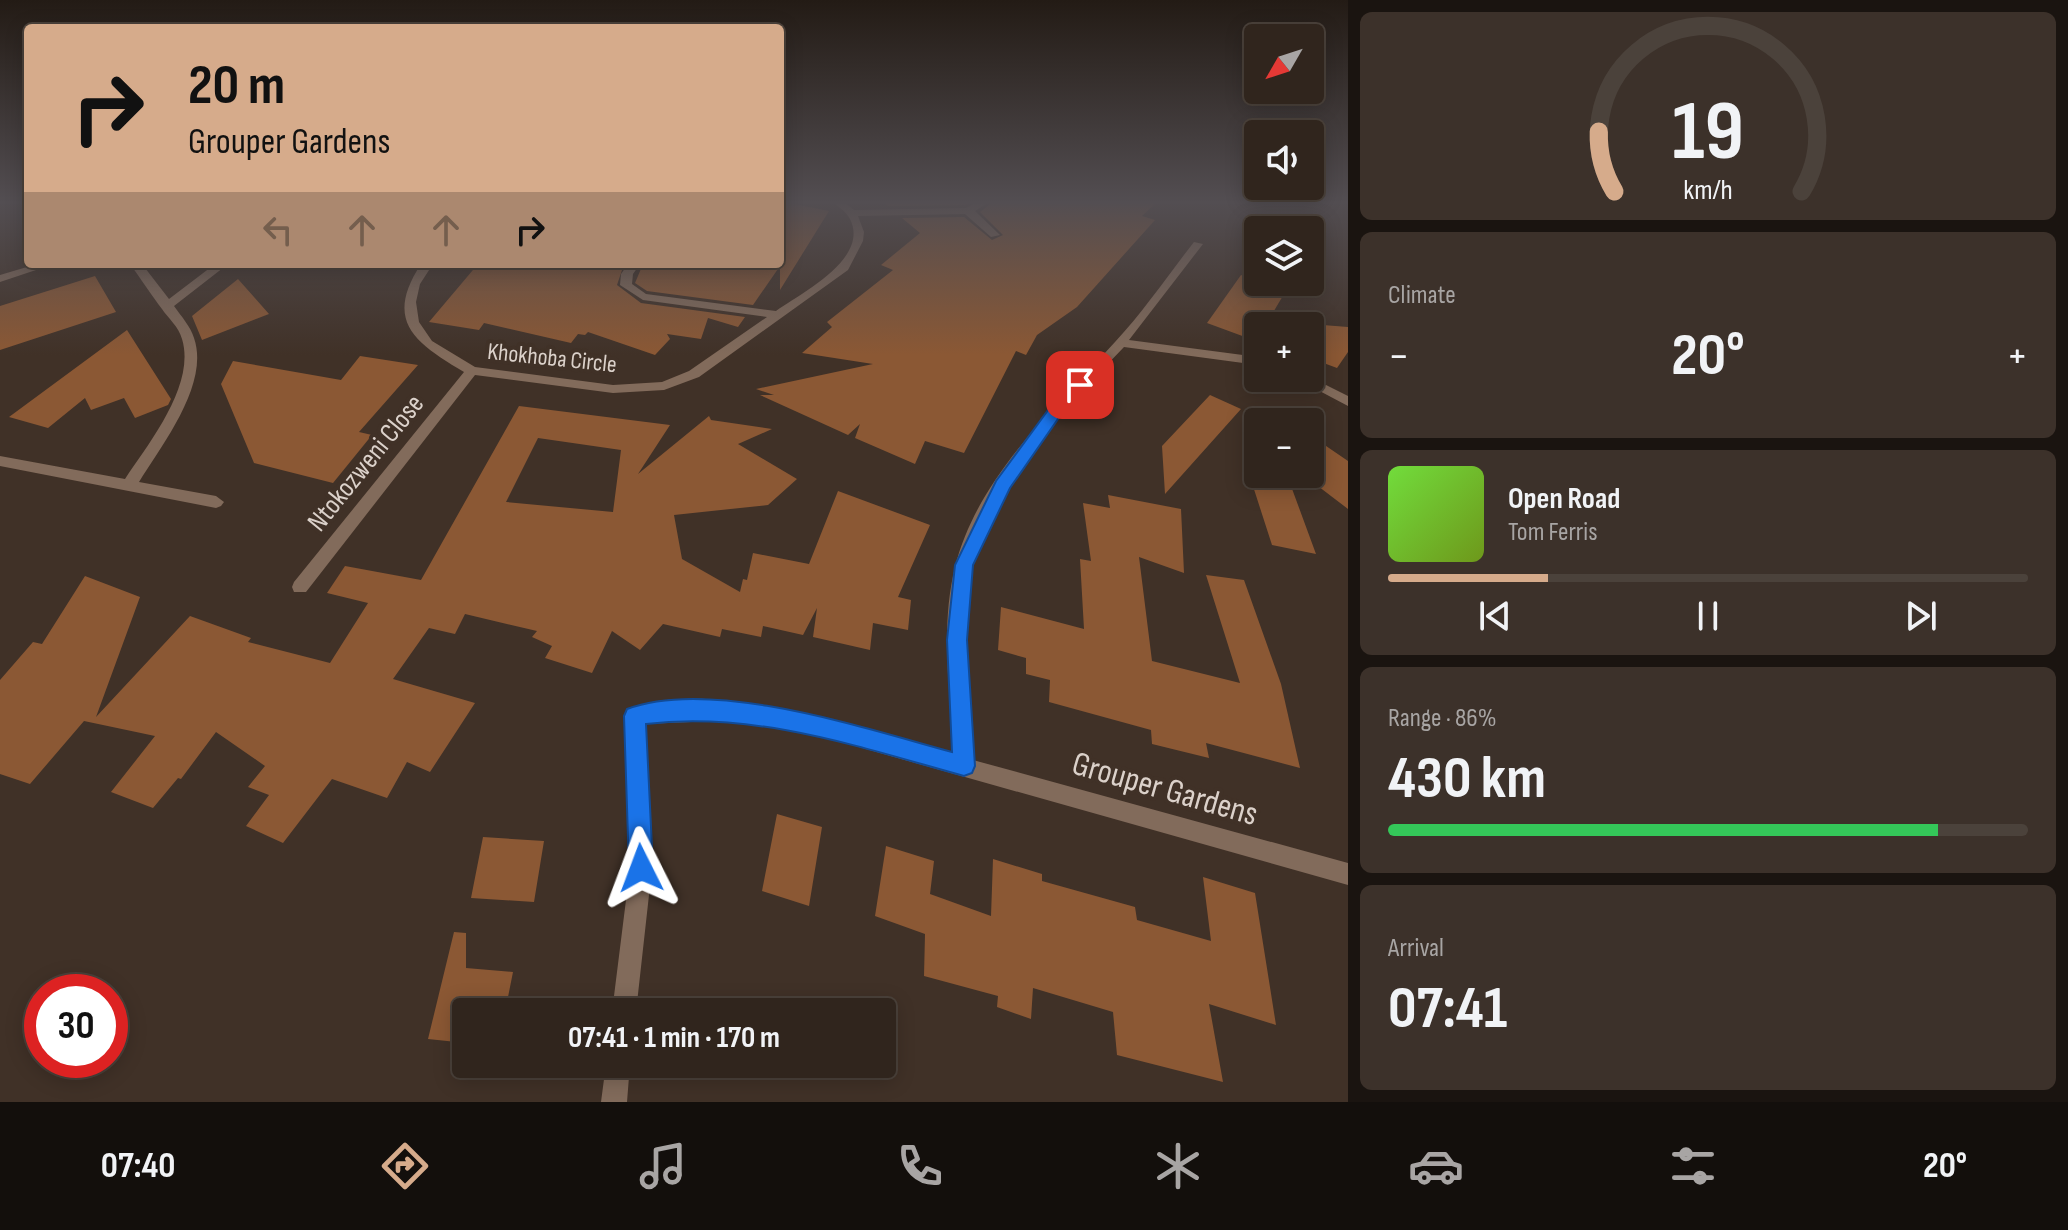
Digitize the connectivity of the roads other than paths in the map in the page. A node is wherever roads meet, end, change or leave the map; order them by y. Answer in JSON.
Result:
{"nodes":[{"id":1,"x":857,"y":252,"type":"edge"},
{"id":2,"x":1191,"y":252,"type":"edge"},
{"id":3,"x":35,"y":268,"type":"edge"},
{"id":4,"x":139,"y":268,"type":"edge"},
{"id":5,"x":217,"y":268,"type":"edge"},
{"id":6,"x":424,"y":268,"type":"edge"},
{"id":7,"x":631,"y":268,"type":"edge"},
{"id":8,"x":0,"y":279,"type":"edge"},
{"id":9,"x":166,"y":307,"type":"junction"},
{"id":10,"x":780,"y":315,"type":"junction"},
{"id":11,"x":1121,"y":343,"type":"junction"},
{"id":12,"x":1244,"y":358,"type":"edge"},
{"id":13,"x":472,"y":371,"type":"junction"},
{"id":14,"x":1324,"y":389,"type":"edge"},
{"id":15,"x":1348,"y":402,"type":"edge"},
{"id":16,"x":0,"y":461,"type":"edge"},
{"id":17,"x":129,"y":485,"type":"junction"},
{"id":18,"x":216,"y":502,"type":"dead end"},
{"id":19,"x":300,"y":587,"type":"dead end"},
{"id":20,"x":964,"y":766,"type":"junction"},
{"id":21,"x":1348,"y":874,"type":"edge"},
{"id":22,"x":626,"y":998,"type":"edge"},
{"id":23,"x":617,"y":1078,"type":"edge"},
{"id":24,"x":614,"y":1102,"type":"edge"}],
"edges":[{"from":1,"to":10,"type":"street","name":"Khokhoba Circle"},
{"from":2,"to":11,"type":"street"},
{"from":3,"to":8,"type":"street"},
{"from":4,"to":9,"type":"street"},
{"from":5,"to":9,"type":"street"},
{"from":6,"to":13,"type":"street","name":"Khokhoba Circle"},
{"from":7,"to":10,"type":"street"},
{"from":9,"to":17,"type":"street"},
{"from":10,"to":13,"type":"street","name":"Khokhoba Circle"},
{"from":11,"to":12,"type":"street"},
{"from":11,"to":20,"type":"street"},
{"from":13,"to":19,"type":"street","name":"Ntokozweni Close"},
{"from":14,"to":15,"type":"street"},
{"from":16,"to":17,"type":"street"},
{"from":17,"to":18,"type":"street"},
{"from":20,"to":21,"type":"street","name":"Grouper Gardens"},
{"from":20,"to":22,"type":"street","name":"Grouper Gardens"},
{"from":23,"to":24,"type":"street"}]}
